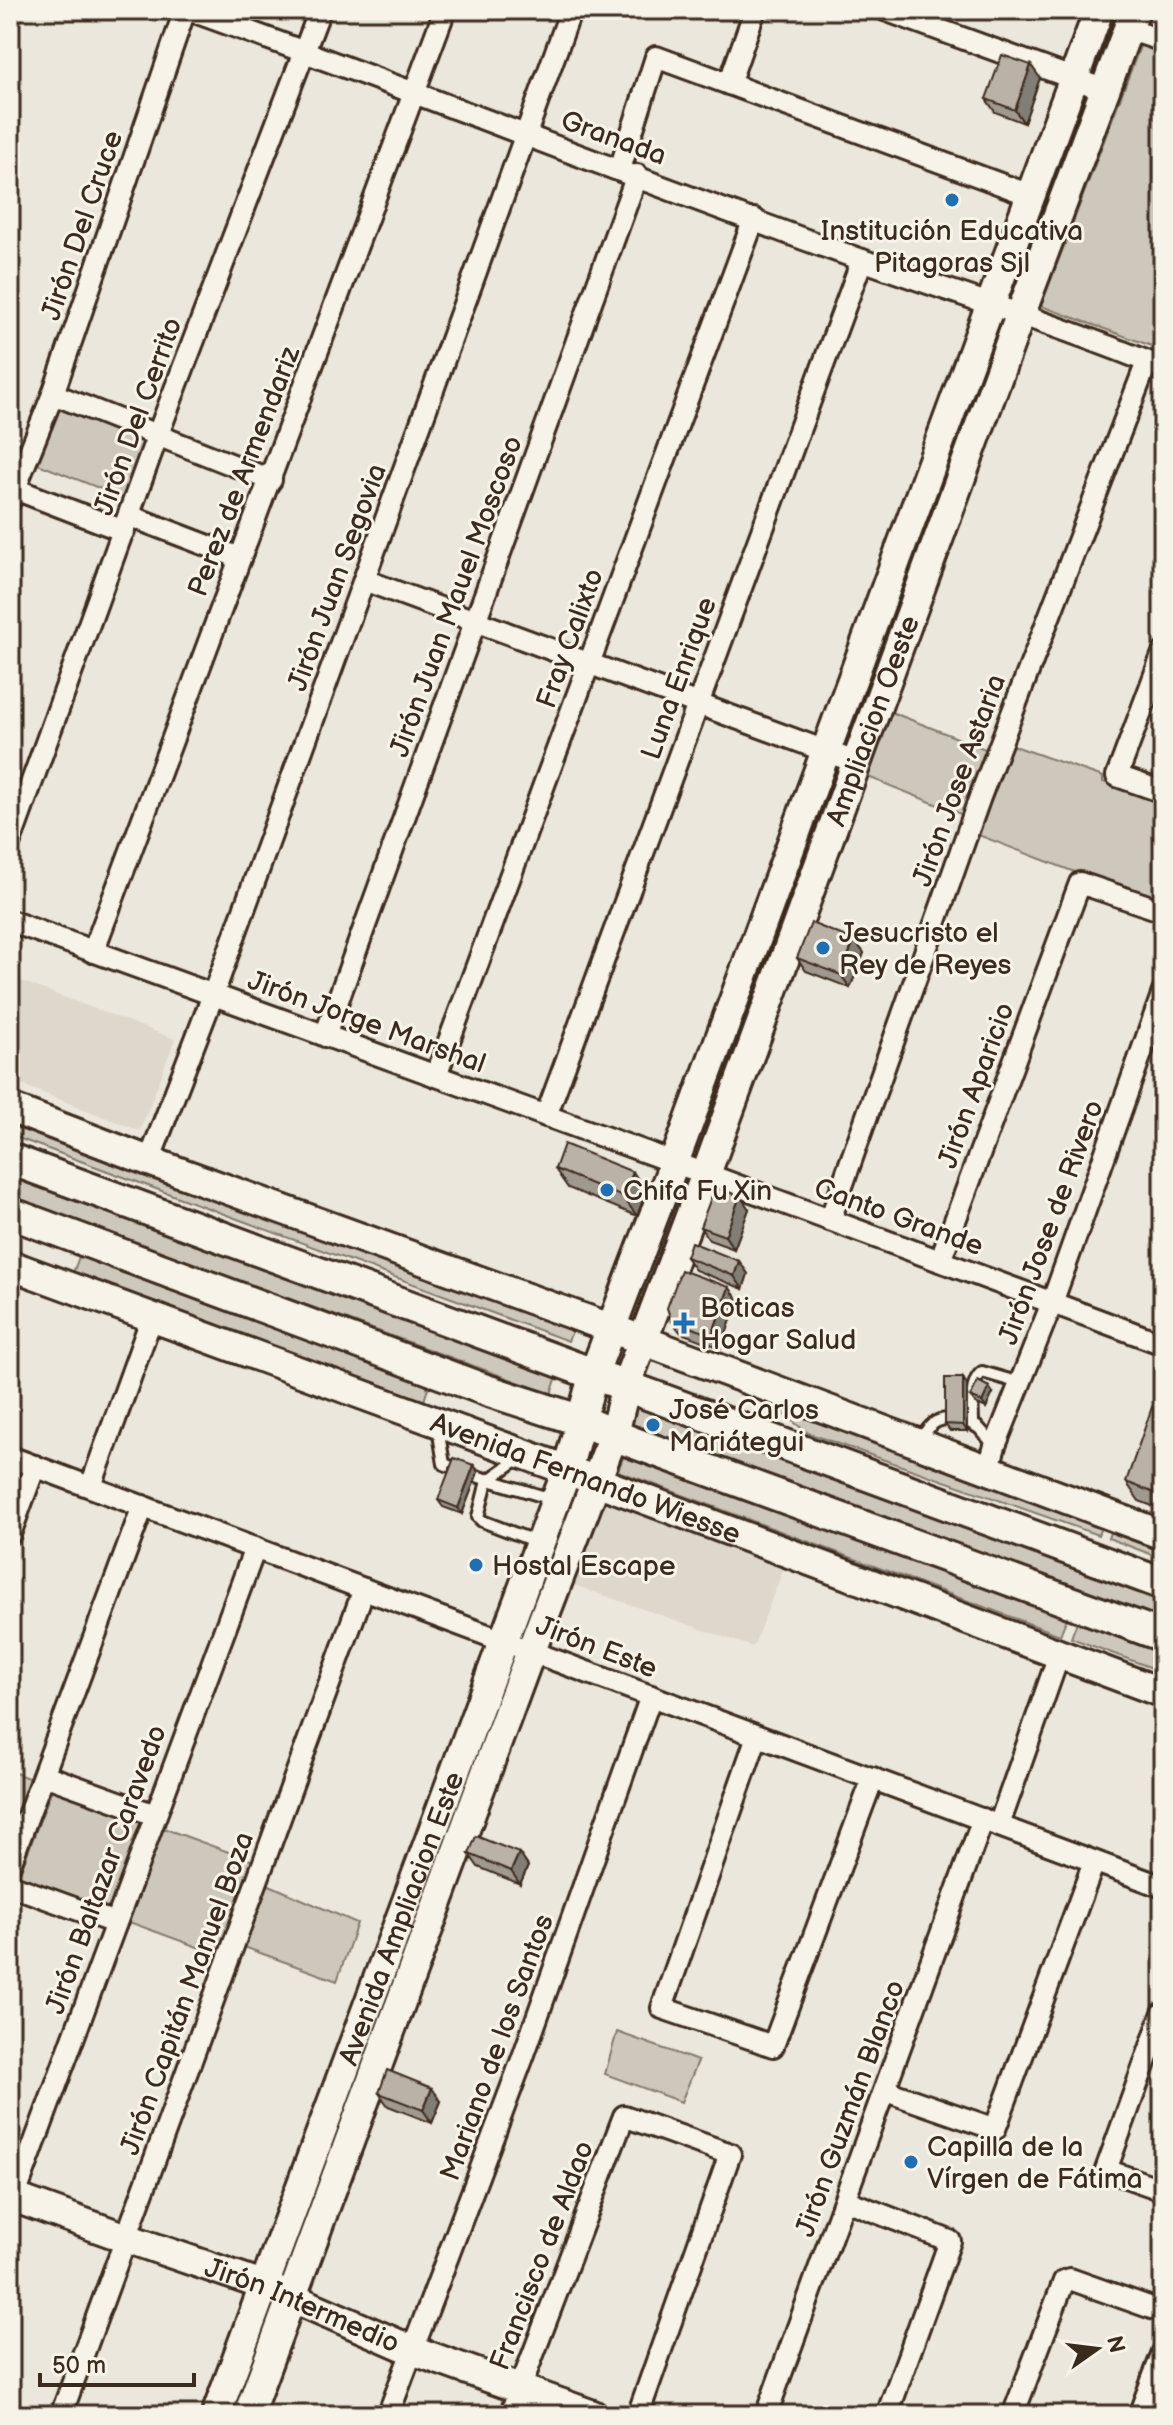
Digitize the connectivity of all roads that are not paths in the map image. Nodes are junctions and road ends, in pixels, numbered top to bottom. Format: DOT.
graph roads {
  1 [pos="187,10"];
  2 [pos="320,10"];
  3 [pos="445,10"];
  4 [pos="571,10"];
  5 [pos="755,10"];
  6 [pos="885,10"];
  7 [pos="1099,10"];
  8 [pos="1131,19"];
  9 [pos="1163,41"];
  10 [pos="305,51"];
  11 [pos="1072,80"];
  12 [pos="729,84"];
  13 [pos="1105,90"];
  14 [pos="415,92"];
  15 [pos="525,134"];
  16 [pos="628,172"];
  17 [pos="1030,195"];
  18 [pos="754,219"];
  19 [pos="862,260"];
  20 [pos="991,303"];
  21 [pos="1021,315"];
  22 [pos="1155,365"];
  23 [pos="53,394"];
  24 [pos="158,434"];
  25 [pos="271,480"];
  26 [pos="12,495"];
  27 [pos="127,523"];
  28 [pos="240,558"];
  29 [pos="364,580"];
  30 [pos="475,621"];
  31 [pos="1163,653"];
  32 [pos="589,664"];
  33 [pos="698,704"];
  34 [pos="825,751"];
  35 [pos="855,762"];
  36 [pos="1163,792"];
  37 [pos="10,842"];
  38 [pos="1163,911"];
  39 [pos="10,921"];
  40 [pos="93,952"];
  41 [pos="1163,992"];
  42 [pos="213,995"];
  43 [pos="325,1036"];
  44 [pos="436,1076"];
  45 [pos="10,1108"];
  46 [pos="546,1116"];
  47 [pos="10,1159"];
  48 [pos="149,1161"];
  49 [pos="674,1163"];
  50 [pos="706,1174"];
  51 [pos="10,1213"];
  52 [pos="830,1220"];
  53 [pos="940,1261"];
  54 [pos="10,1265"];
  55 [pos="1052,1303"];
  56 [pos="152,1317"];
  57 [pos="610,1328"];
  58 [pos="643,1341"];
  59 [pos="1163,1344"];
  60 [pos="594,1373"];
  61 [pos="1020,1383"];
  62 [pos="626,1385"];
  63 [pos="949,1419"];
  64 [pos="582,1421"];
  65 [pos="437,1422"];
  66 [pos="614,1434"];
  67 [pos="916,1444"];
  68 [pos="525,1454"];
  69 [pos="10,1457"];
  70 [pos="991,1459"];
  71 [pos="35,1466"];
  72 [pos="457,1469"];
  73 [pos="567,1470"];
  74 [pos="482,1479"];
  75 [pos="596,1482"];
  76 [pos="91,1486"];
  77 [pos="556,1501"];
  78 [pos="143,1506"];
  79 [pos="10,1534"];
  80 [pos="1163,1535"];
  81 [pos="539,1543"];
  82 [pos="255,1548"];
  83 [pos="1163,1584"];
  84 [pos="364,1589"];
  85 [pos="1163,1636"];
  86 [pos="518,1646"];
  87 [pos="1059,1655"];
  88 [pos="1163,1693"];
  89 [pos="651,1696"];
  90 [pos="757,1736"];
  91 [pos="44,1775"];
  92 [pos="873,1778"];
  93 [pos="155,1815"];
  94 [pos="991,1822"];
  95 [pos="1094,1862"];
  96 [pos="10,1864"];
  97 [pos="10,1885"];
  98 [pos="1163,1887"];
  99 [pos="115,1923"];
  100 [pos="1163,2013"];
  101 [pos="886,2091"];
  102 [pos="1163,2190"];
  103 [pos="845,2200"];
  104 [pos="11,2201"];
  105 [pos="126,2238"];
  106 [pos="263,2285"];
  107 [pos="292,2296"];
  108 [pos="1163,2312"];
  109 [pos="412,2350"];
  110 [pos="1163,2352"];
  111 [pos="520,2388"];
  112 [pos="61,2415"];
  113 [pos="216,2415"];
  114 [pos="248,2415"];
  115 [pos="388,2415"];
  116 [pos="510,2415"];
  117 [pos="593,2415"];
  118 [pos="638,2415"];
  119 [pos="766,2415"];
  120 [pos="887,2415"];
  121 [pos="1013,2415"];
  122 [pos="1139,2415"];
  1 -- 10 [label="street, Granada"];
  1 -- 23 [label="street, Jirón Del Cruce"];
  2 -- 10 [label="street, Jirón Del Cerrito"];
  3 -- 14 [label="street, Perez de Armendariz"];
  4 -- 15 [label="street, Jirón Juan Segovia"];
  5 -- 12 [label="street"];
  6 -- 11 [label="street"];
  7 -- 11 [label="main road, Ampliacion Oeste"];
  8 -- 9 [label="street"];
  8 -- 13 [label="main road, Ampliacion Oeste"];
  10 -- 14 [label="street, Granada"];
  10 -- 24 [label="street, Jirón Del Cerrito"];
  11 -- 13 [label="street"];
  11 -- 17 [label="main road, Ampliacion Oeste"];
  12 -- 16 [label="street, Jirón Juan Mauel Moscoso"];
  12 -- 17 [label="street"];
  13 -- 21 [label="main road, Ampliacion Oeste"];
  14 -- 15 [label="street, Granada"];
  14 -- 25 [label="street, Perez de Armendariz"];
  15 -- 16 [label="street, Granada"];
  15 -- 29 [label="street, Jirón Juan Segovia"];
  16 -- 18 [label="street, Granada"];
  16 -- 30 [label="street, Jirón Juan Mauel Moscoso"];
  17 -- 20 [label="main road, Ampliacion Oeste"];
  18 -- 19 [label="street, Granada"];
  18 -- 32 [label="street, Fray Calixto"];
  19 -- 20 [label="street, Granada"];
  19 -- 33 [label="street, Luna Enrique"];
  20 -- 21 [label="street, Granada"];
  20 -- 34 [label="main road, Ampliacion Oeste"];
  21 -- 22 [label="street, Granada"];
  21 -- 35 [label="main road, Ampliacion Oeste"];
  22 -- 52 [label="street, Jirón Jose Astaria"];
  23 -- 24 [label="street"];
  23 -- 26 [label="street, Jirón Del Cruce"];
  24 -- 25 [label="street"];
  24 -- 27 [label="street, Jirón Del Cerrito"];
  25 -- 28 [label="street, Perez de Armendariz"];
  26 -- 27 [label="street"];
  27 -- 28 [label="street"];
  27 -- 37 [label="street, Jirón Del Cerrito"];
  28 -- 40 [label="street, Perez de Armendariz"];
  29 -- 30 [label="street"];
  29 -- 42 [label="street, Jirón Juan Segovia"];
  30 -- 32 [label="street"];
  30 -- 43 [label="street, Jirón Juan Mauel Moscoso"];
  31 -- 36 [label="street"];
  32 -- 33 [label="street"];
  32 -- 44 [label="street, Fray Calixto"];
  33 -- 34 [label="street"];
  33 -- 46 [label="street, Luna Enrique"];
  34 -- 35 [label="street"];
  34 -- 49 [label="main road, Ampliacion Oeste"];
  35 -- 50 [label="main road, Ampliacion Oeste"];
  38 -- 53 [label="street, Jirón Aparicio"];
  39 -- 40 [label="street, Jirón Jorge Marshal"];
  40 -- 42 [label="street, Jirón Jorge Marshal"];
  41 -- 55 [label="street, Jirón Jose de Rivero"];
  42 -- 43 [label="street, Jirón Jorge Marshal"];
  42 -- 48 [label="street, Jirón Juan Segovia"];
  43 -- 44 [label="street, Jirón Jorge Marshal"];
  44 -- 46 [label="street, Jirón Jorge Marshal"];
  45 -- 48 [label="main road"];
  46 -- 49 [label="street, Jirón Jorge Marshal"];
  47 -- 60 [label="main road"];
  48 -- 57 [label="main road"];
  49 -- 50 [label="street, Jirón Jorge Marshal"];
  49 -- 57 [label="main road, Ampliacion Oeste"];
  50 -- 52 [label="street, Canto Grande"];
  50 -- 58 [label="main road, Ampliacion Oeste"];
  51 -- 64 [label="main road, Avenida Fernando Wiesse"];
  52 -- 53 [label="street, Canto Grande"];
  53 -- 55 [label="street, Canto Grande"];
  54 -- 56 [label="main road, Avenida Fernando Wiesse"];
  55 -- 59 [label="street, Canto Grande"];
  55 -- 61 [label="street, Jirón Jose de Rivero"];
  56 -- 65 [label="main road, Avenida Fernando Wiesse"];
  56 -- 76 [label="street"];
  57 -- 58 [label="main road"];
  57 -- 60 [label="main road, Ampliacion Oeste"];
  58 -- 62 [label="main road, Ampliacion Oeste"];
  58 -- 67 [label="main road"];
  60 -- 62 [label="main road"];
  60 -- 64 [label="main road, Ampliacion Oeste"];
  61 -- 70 [label="street, Jirón Jose de Rivero"];
  61 -- 70 [label="lane"];
  62 -- 66 [label="main road, Ampliacion Oeste"];
  62 -- 83 [label="main road"];
  63 -- 67 [label="lane"];
  64 -- 66 [label="main road, Avenida Fernando Wiesse"];
  64 -- 73 [label="main road, Avenida Ampliacion Este"];
  65 -- 68 [label="main road, Avenida Fernando Wiesse"];
  65 -- 72 [label="lane"];
  66 -- 75 [label="main road, Avenida Ampliacion Este"];
  66 -- 85 [label="main road, Avenida Fernando Wiesse"];
  67 -- 70 [label="main road"];
  68 -- 73 [label="main road, Avenida Fernando Wiesse"];
  68 -- 74 [label="lane"];
  69 -- 71 [label="street, Jirón Este"];
  70 -- 80 [label="main road"];
  71 -- 76 [label="street, Jirón Este"];
  71 -- 79 [label="street"];
  73 -- 75 [label="main road, Avenida Fernando Wiesse"];
  73 -- 77 [label="main road, Avenida Ampliacion Este"];
  74 -- 77 [label="lane"];
  74 -- 81 [label="lane"];
  75 -- 86 [label="main road, Avenida Ampliacion Este"];
  75 -- 87 [label="main road, Avenida Fernando Wiesse"];
  76 -- 78 [label="street, Jirón Este"];
  77 -- 81 [label="main road, Avenida Ampliacion Este"];
  78 -- 82 [label="street, Jirón Este"];
  78 -- 91 [label="street"];
  81 -- 86 [label="main road, Avenida Ampliacion Este"];
  82 -- 84 [label="street, Jirón Este"];
  82 -- 93 [label="street, Jirón Baltazar Caravedo"];
  84 -- 86 [label="street, Jirón Este"];
  84 -- 105 [label="street, Jirón Capitán Manuel Boza"];
  86 -- 89 [label="street, Jirón Este"];
  86 -- 106 [label="main road, Avenida Ampliacion Este"];
  86 -- 107 [label="main road, Avenida Ampliacion Este"];
  87 -- 88 [label="main road, Avenida Fernando Wiesse"];
  87 -- 94 [label="street, Jirón Guzmán Blanco"];
  89 -- 90 [label="street, Jirón Este"];
  89 -- 109 [label="street, Mariano de los Santos"];
  90 -- 92 [label="street, Jirón Este"];
  90 -- 92 [label="street"];
  91 -- 93 [label="street"];
  91 -- 96 [label="street"];
  92 -- 94 [label="street, Jirón Este"];
  93 -- 99 [label="street, Jirón Baltazar Caravedo"];
  94 -- 95 [label="street, Jirón Este"];
  94 -- 101 [label="street, Jirón Guzmán Blanco"];
  95 -- 98 [label="street, Jirón Este"];
  95 -- 101 [label="street"];
  97 -- 99 [label="street"];
  99 -- 104 [label="street, Jirón Baltazar Caravedo"];
  100 -- 102 [label="street"];
  101 -- 103 [label="street, Jirón Guzmán Blanco"];
  103 -- 119 [label="street, Jirón Guzmán Blanco"];
  103 -- 120 [label="street"];
  104 -- 105 [label="main road, Jirón Intermedio"];
  105 -- 106 [label="main road, Jirón Intermedio"];
  105 -- 112 [label="street, Jirón Capitán Manuel Boza"];
  106 -- 107 [label="main road, Jirón Intermedio"];
  106 -- 113 [label="main road, Avenida Ampliacion Este"];
  107 -- 109 [label="main road, Jirón Intermedio"];
  107 -- 114 [label="main road, Avenida Ampliacion Este"];
  108 -- 121 [label="street"];
  109 -- 111 [label="main road, Jirón Intermedio"];
  109 -- 115 [label="street, Mariano de los Santos"];
  110 -- 122 [label="street"];
  111 -- 116 [label="street, Francisco de Aldao"];
  111 -- 117 [label="main road, Jirón Intermedio"];
  111 -- 118 [label="street, Francisco de Aldao"];
}
